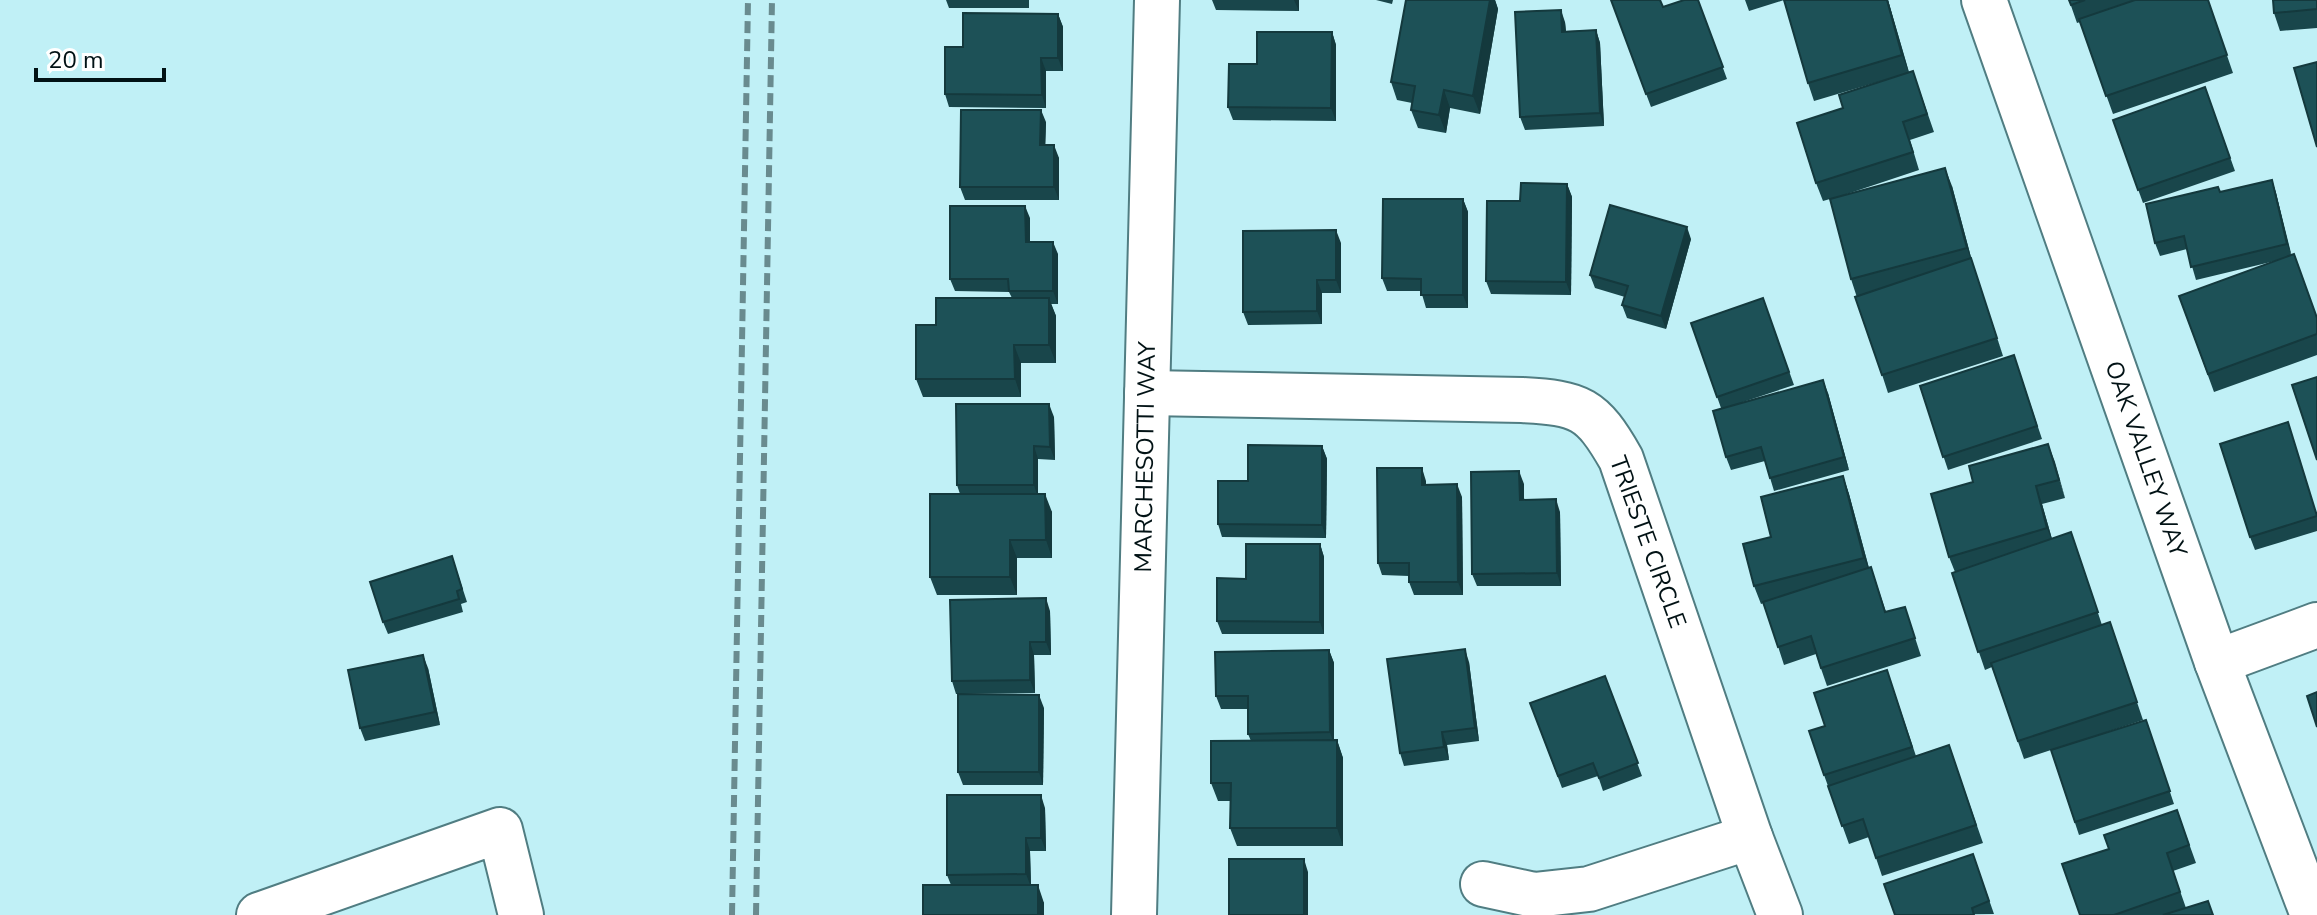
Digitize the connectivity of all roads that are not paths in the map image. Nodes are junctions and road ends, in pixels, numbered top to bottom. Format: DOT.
graph roads {
  1 [pos="1157,0"];
  2 [pos="1984,0"];
  3 [pos="1147,393"];
  4 [pos="2317,625"];
  5 [pos="2217,662"];
  6 [pos="1750,837"];
  7 [pos="1483,884"];
  8 [pos="259,915"];
  9 [pos="521,915"];
  10 [pos="1134,915"];
  11 [pos="1780,915"];
  12 [pos="2313,915"];
  1 -- 3 [label="street, MARCHESOTTI WAY"];
  2 -- 5 [label="street, OAK VALLEY WAY"];
  3 -- 6 [label="street, TRIESTE CIRCLE"];
  3 -- 10 [label="street, MARCHESOTTI WAY"];
  4 -- 5 [label="street"];
  5 -- 12 [label="street, OAK VALLEY WAY"];
  6 -- 7 [label="street"];
  6 -- 11 [label="street, TRIESTE CIRCLE"];
  8 -- 9 [label="street"];
}
